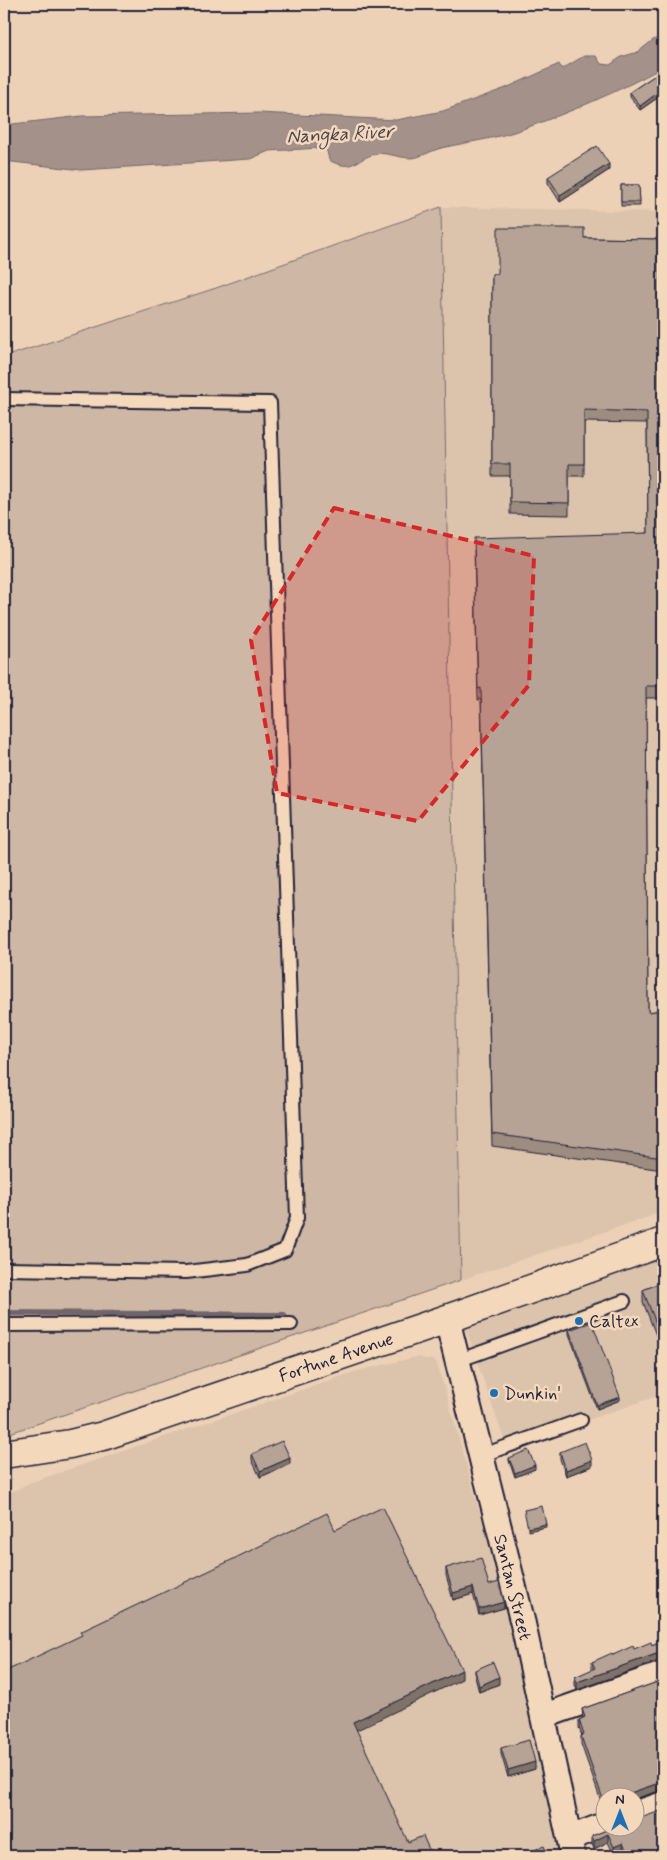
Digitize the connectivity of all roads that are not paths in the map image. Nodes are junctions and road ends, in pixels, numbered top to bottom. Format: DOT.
graph roads {
  1 [pos="4,399"];
  2 [pos="663,1242"];
  3 [pos="4,1269"];
  4 [pos="624,1301"];
  5 [pos="447,1319"];
  6 [pos="291,1324"];
  7 [pos="4,1325"];
  8 [pos="457,1360"];
  9 [pos="581,1420"];
  10 [pos="4,1454"];
  11 [pos="480,1456"];
  12 [pos="663,1674"];
  13 [pos="544,1716"];
  14 [pos="663,1804"];
  15 [pos="644,1811"];
  16 [pos="594,1832"];
  17 [pos="572,1847"];
  1 -- 3 [label="lane"];
  2 -- 5 [label="main road, Fortune Avenue"];
  4 -- 8 [label="lane"];
  5 -- 8 [label="street, Santan Street"];
  5 -- 10 [label="main road, Fortune Avenue"];
  6 -- 7 [label="lane"];
  8 -- 11 [label="street, Santan Street"];
  9 -- 11 [label="lane"];
  11 -- 13 [label="street, Santan Street"];
  12 -- 13 [label="street"];
  13 -- 17 [label="street, Santan Street"];
  14 -- 15 [label="street"];
  16 -- 17 [label="street"];
}
